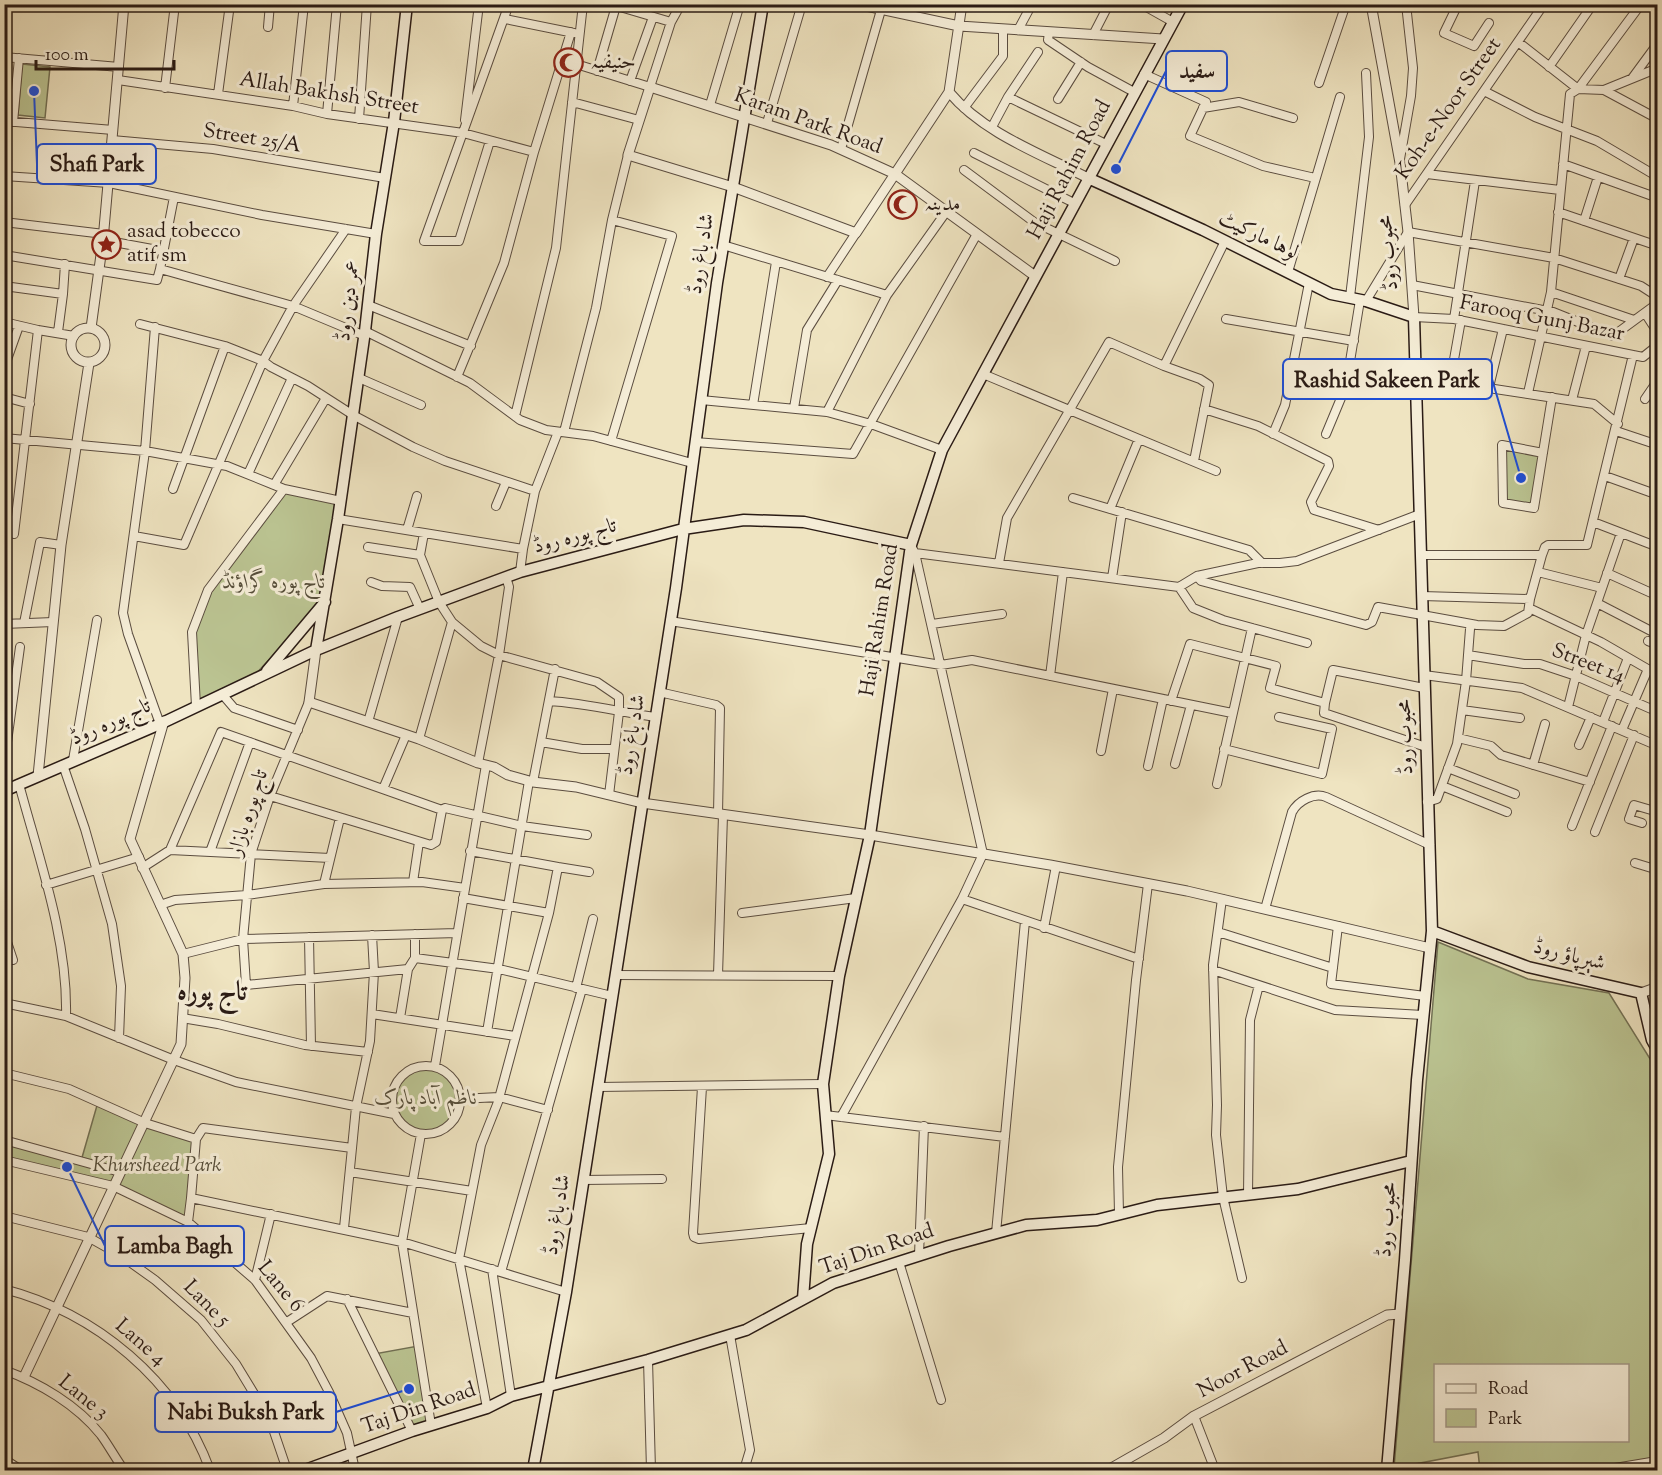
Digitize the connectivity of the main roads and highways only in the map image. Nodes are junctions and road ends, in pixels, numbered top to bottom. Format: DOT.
graph roads {
  1 [pos="407,4"];
  2 [pos="762,4"];
  3 [pos="1183,4"];
  4 [pos="1088,178"];
  5 [pos="1414,317"];
  6 [pos="683,529"];
  7 [pos="913,549"];
  8 [pos="325,602"];
  9 [pos="316,651"];
  10 [pos="265,673"];
  11 [pos="4,791"];
  12 [pos="1432,930"];
  13 [pos="1658,1051"];
  14 [pos="1412,1161"];
  15 [pos="803,1299"];
  16 [pos="547,1386"];
  17 [pos="305,1470"];
  18 [pos="533,1470"];
  19 [pos="1387,1470"];
  1 -- 8 [label="main road, عمر دین روڈ"];
  2 -- 6 [label="main road, شاد باغ روڈ"];
  3 -- 4 [label="main road, Haji Rahim Road"];
  4 -- 5 [label="main road, لوہا مارکیٹ"];
  4 -- 7 [label="main road, Haji Rahim Road"];
  5 -- 12 [label="main road, محبوب روڈ"];
  6 -- 7 [label="main road, تاج پورہ روڈ"];
  6 -- 9 [label="main road, تاج پورہ روڈ"];
  6 -- 16 [label="main road, شاد باغ روڈ"];
  7 -- 15 [label="main road, Haji Rahim Road"];
  8 -- 9 [label="main road, عمر دین روڈ"];
  8 -- 10 [label="main road, تاج پورہ روڈ"];
  9 -- 10 [label="main road, تاج پورہ روڈ"];
  10 -- 11 [label="main road, تاج پورہ روڈ"];
  12 -- 13 [label="main road, شېرپاؤ روڈ"];
  12 -- 14 [label="main road, محبوب روڈ"];
  14 -- 15 [label="main road, Taj Din Road"];
  14 -- 19 [label="main road, محبوب روڈ"];
  15 -- 16 [label="main road, Taj Din Road"];
  16 -- 17 [label="main road, Taj Din Road"];
  16 -- 18 [label="main road, شاد باغ روڈ"];
}
